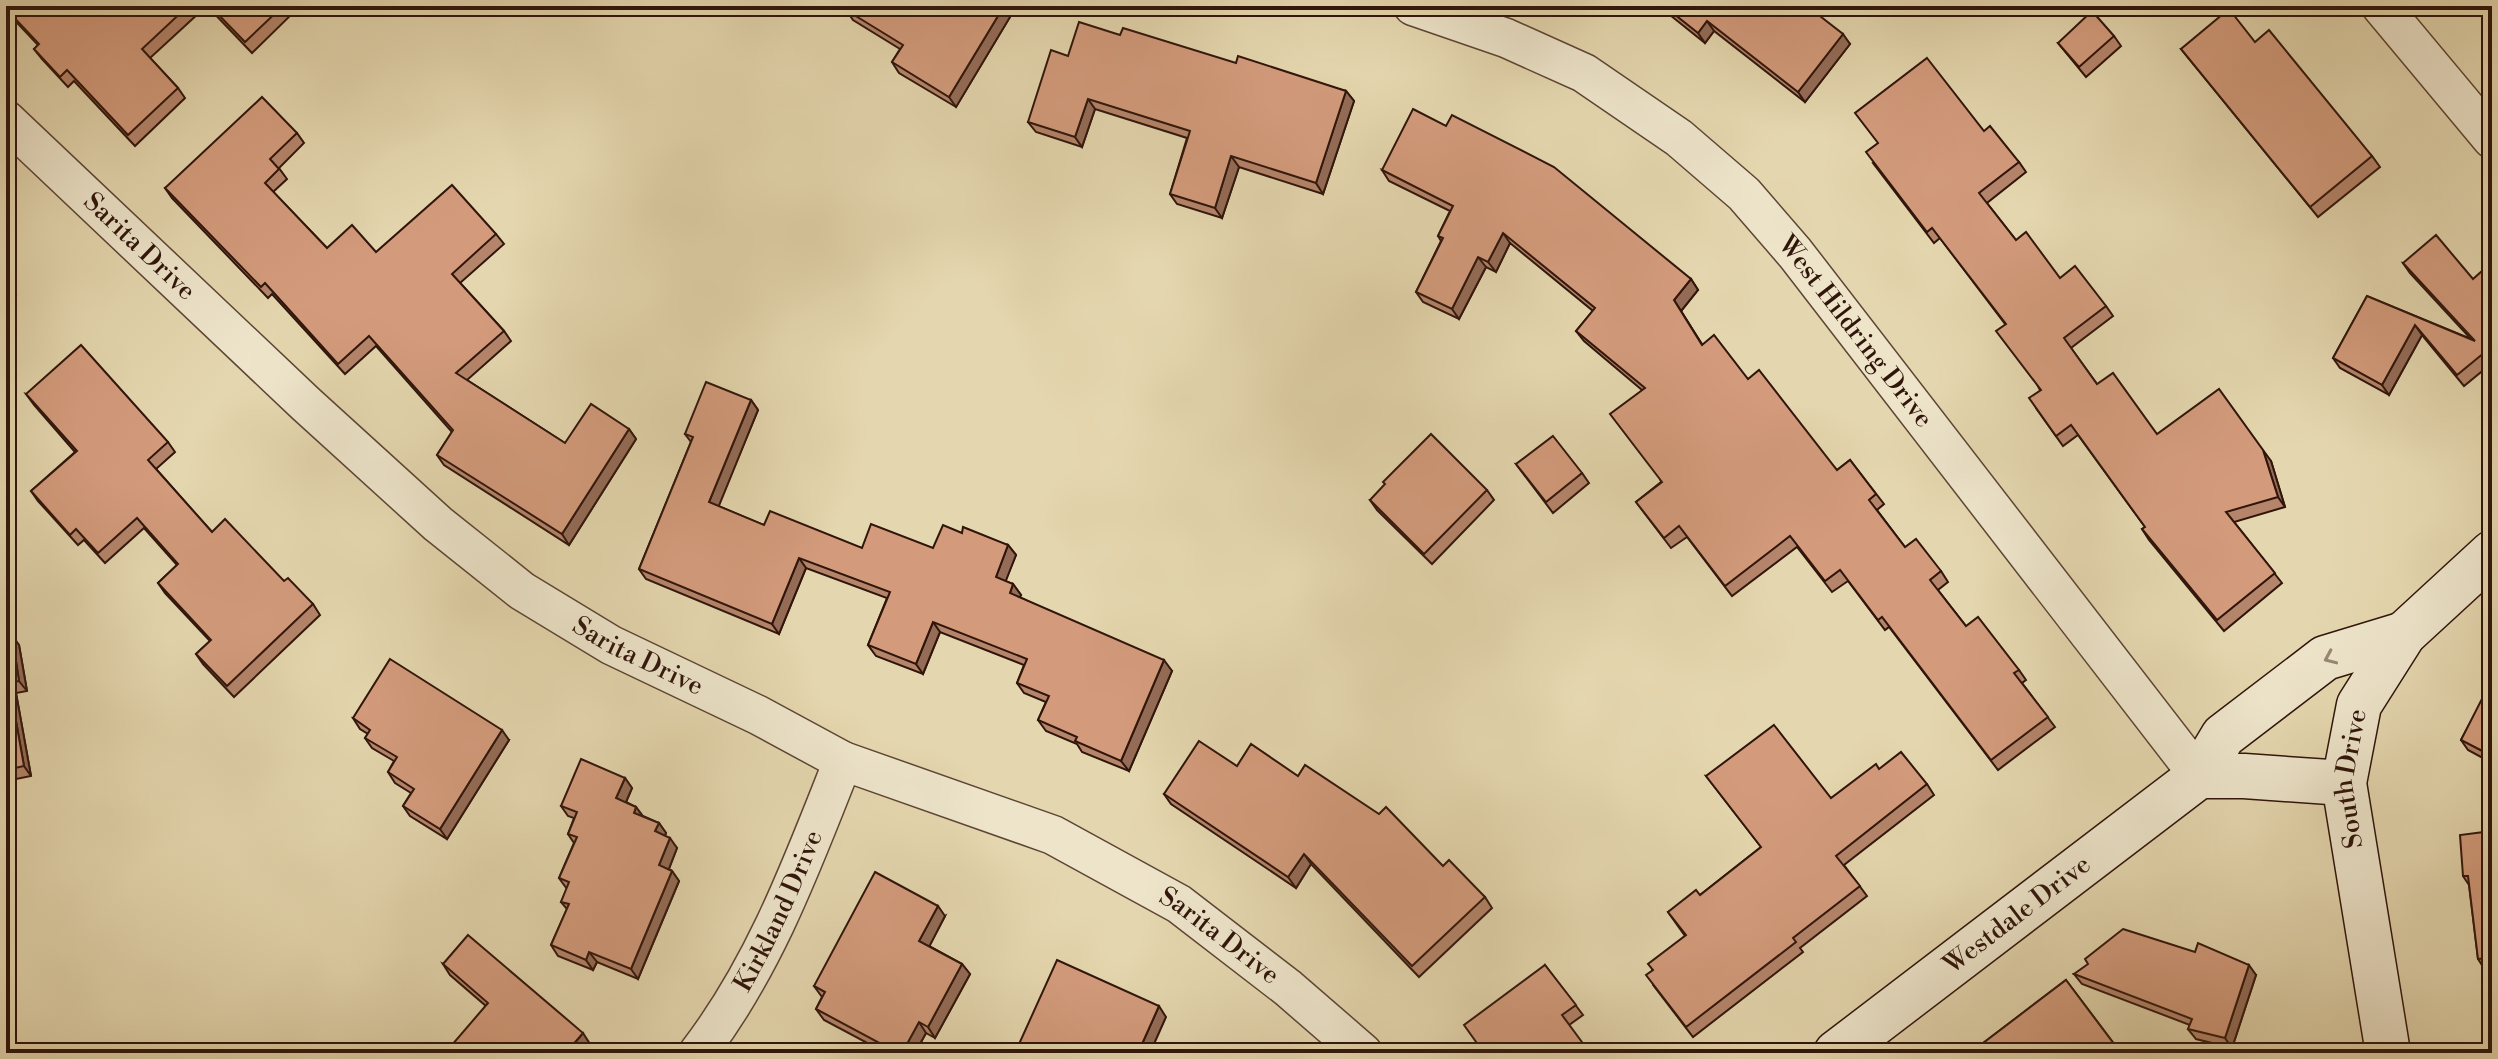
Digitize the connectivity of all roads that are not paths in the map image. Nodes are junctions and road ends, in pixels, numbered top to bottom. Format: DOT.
graph roads {
  1 [pos="1413,6"];
  2 [pos="2381,6"];
  3 [pos="6,120"];
  4 [pos="2492,139"];
  5 [pos="2492,553"];
  6 [pos="2404,634"];
  7 [pos="843,761"];
  8 [pos="2199,776"];
  9 [pos="2344,783"];
  10 [pos="698,1053"];
  11 [pos="1363,1053"];
  12 [pos="1836,1053"];
  13 [pos="2388,1053"];
  1 -- 8 [label="street, West Hildring Drive"];
  2 -- 4 [label="street"];
  3 -- 7 [label="street, Sarita Drive"];
  5 -- 6 [label="street, South Drive"];
  6 -- 8 [label="street, Westdale Drive, one-way"];
  6 -- 9 [label="street, South Drive"];
  7 -- 10 [label="street, Kirkland Drive"];
  7 -- 11 [label="street, Sarita Drive"];
  8 -- 9 [label="street"];
  8 -- 12 [label="street, Westdale Drive"];
  9 -- 13 [label="street, South Drive"];
}
